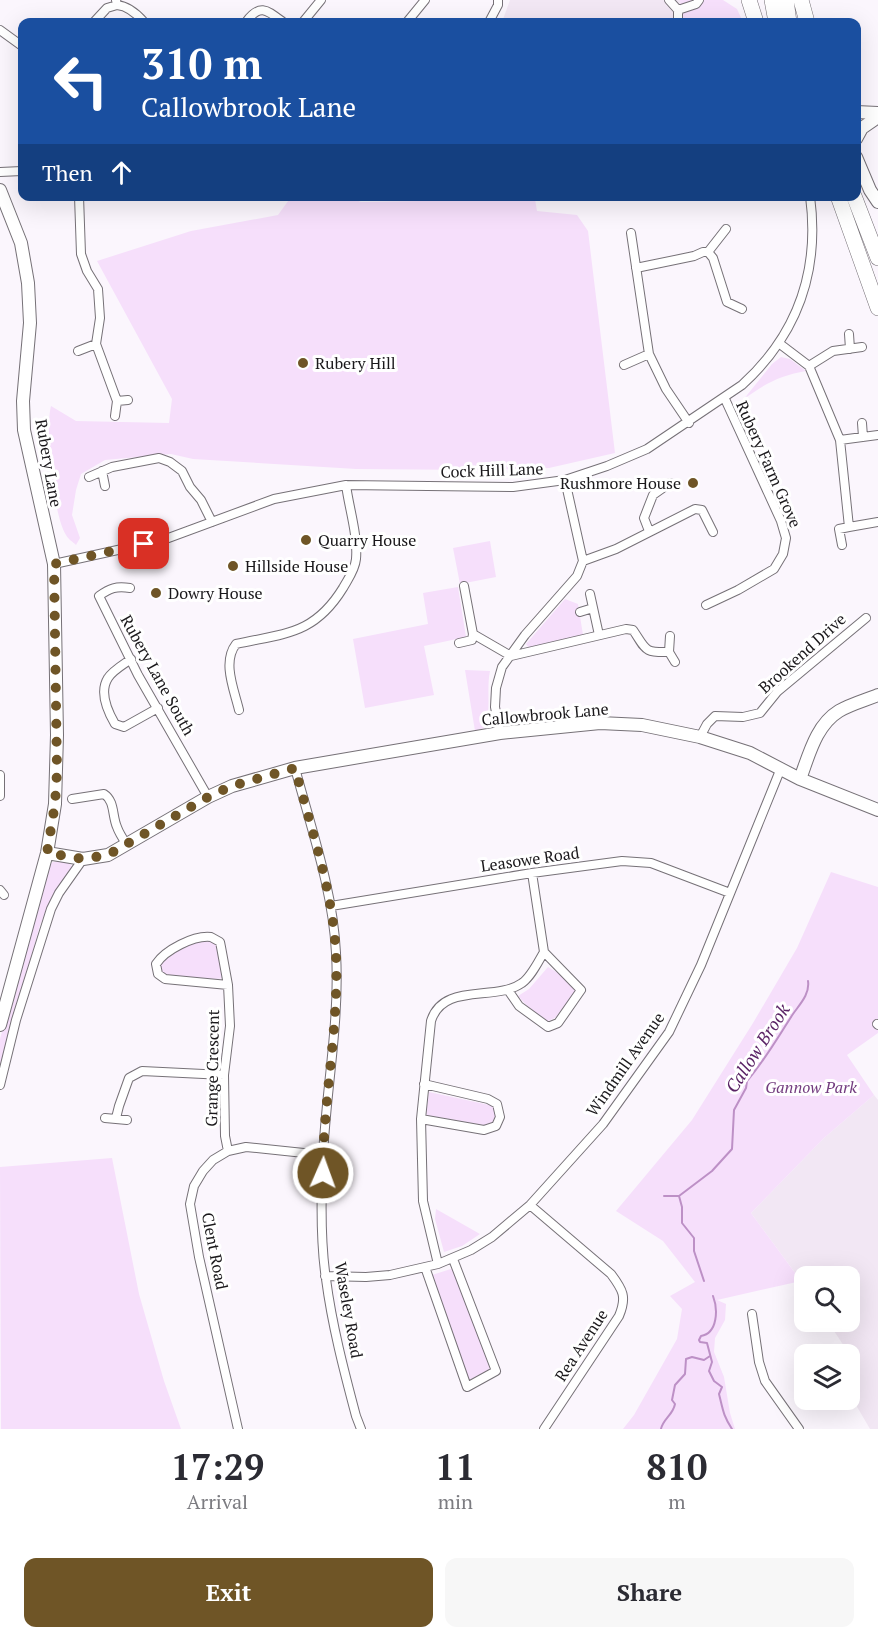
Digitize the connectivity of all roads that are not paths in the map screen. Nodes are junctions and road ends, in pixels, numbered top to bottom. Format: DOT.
graph roads {
  1 [pos="321,0"];
  2 [pos="425,0"];
  3 [pos="498,0"];
  4 [pos="669,0"];
  5 [pos="699,0"];
  6 [pos="749,0"];
  7 [pos="772,0"];
  8 [pos="786,0"];
  9 [pos="801,0"];
  10 [pos="117,2"];
  11 [pos="678,10"];
  12 [pos="98,18"];
  13 [pos="141,18"];
  14 [pos="249,18"];
  15 [pos="278,18"];
  16 [pos="306,18"];
  17 [pos="410,18"];
  18 [pos="491,18"];
  19 [pos="678,18"];
  20 [pos="755,18"];
  21 [pos="775,18"];
  22 [pos="788,18"];
  23 [pos="806,18"];
  24 [pos="0,30"];
  25 [pos="18,43"];
  26 [pos="861,113"];
  27 [pos="878,115"];
  28 [pos="861,130"];
  29 [pos="861,167"];
  30 [pos="18,171"];
  31 [pos="0,172"];
  32 [pos="0,190"];
  33 [pos="79,201"];
  34 [pos="811,201"];
  35 [pos="841,201"];
  36 [pos="855,201"];
  37 [pos="878,202"];
  38 [pos="3,210"];
  39 [pos="726,229"];
  40 [pos="631,233"];
  41 [pos="864,241"];
  42 [pos="708,252"];
  43 [pos="878,258"];
  44 [pos="636,268"];
  45 [pos="878,308"];
  46 [pos="742,309"];
  47 [pos="849,334"];
  48 [pos="96,344"];
  49 [pos="780,344"];
  50 [pos="862,347"];
  51 [pos="850,349"];
  52 [pos="78,351"];
  53 [pos="649,354"];
  54 [pos="624,365"];
  55 [pos="808,366"];
  56 [pos="725,399"];
  57 [pos="128,400"];
  58 [pos="117,401"];
  59 [pos="115,416"];
  60 [pos="689,423"];
  61 [pos="862,423"];
  62 [pos="878,435"];
  63 [pos="863,437"];
  64 [pos="840,440"];
  65 [pos="102,471"];
  66 [pos="88,477"];
  67 [pos="565,480"];
  68 [pos="670,483"];
  69 [pos="345,485"];
  70 [pos="105,486"];
  71 [pos="212,522"];
  72 [pos="878,522"];
  73 [pos="849,527"];
  74 [pos="648,531"];
  75 [pos="713,532"];
  76 [pos="842,545"];
  77 [pos="583,561"];
  78 [pos="54,564"];
  79 [pos="464,586"];
  80 [pos="129,588"];
  81 [pos="590,594"];
  82 [pos="706,604"];
  83 [pos="593,608"];
  84 [pos="580,612"];
  85 [pos="866,618"];
  86 [pos="473,634"];
  87 [pos="599,635"];
  88 [pos="670,636"];
  89 [pos="459,643"];
  90 [pos="669,652"];
  91 [pos="511,656"];
  92 [pos="131,659"];
  93 [pos="675,662"];
  94 [pos="878,695"];
  95 [pos="158,708"];
  96 [pos="239,710"];
  97 [pos="500,734"];
  98 [pos="700,737"];
  99 [pos="295,768"];
  100 [pos="782,768"];
  101 [pos="0,774"];
  102 [pos="800,779"];
  103 [pos="0,791"];
  104 [pos="0,796"];
  105 [pos="208,797"];
  106 [pos="72,799"];
  107 [pos="878,810"];
  108 [pos="127,845"];
  109 [pos="47,853"];
  110 [pos="83,859"];
  111 [pos="532,873"];
  112 [pos="730,893"];
  113 [pos="331,906"];
  114 [pos="544,952"];
  115 [pos="228,985"];
  116 [pos="508,990"];
  117 [pos="0,1025"];
  118 [pos="224,1076"];
  119 [pos="424,1084"];
  120 [pos="0,1085"];
  121 [pos="105,1118"];
  122 [pos="116,1119"];
  123 [pos="421,1119"];
  124 [pos="127,1120"];
  125 [pos="228,1151"];
  126 [pos="323,1155"];
  127 [pos="530,1205"];
  128 [pos="453,1259"];
  129 [pos="438,1264"];
  130 [pos="425,1267"];
  131 [pos="325,1276"];
  132 [pos="752,1314"];
  133 [pos="238,1429"];
  134 [pos="361,1429"];
  135 [pos="544,1429"];
  136 [pos="799,1429"];
  1 -- 16 [label="street"];
  2 -- 17 [label="street"];
  3 -- 18 [label="street"];
  4 -- 11 [label="street"];
  5 -- 11 [label="street"];
  6 -- 20 [label="highway"];
  7 -- 21 [label="highway"];
  8 -- 22 [label="highway"];
  9 -- 23 [label="highway"];
  10 -- 12 [label="street"];
  10 -- 13 [label="street"];
  11 -- 19 [label="street"];
  14 -- 15 [label="street"];
  24 -- 25 [label="street"];
  26 -- 27 [label="street"];
  27 -- 28 [label="street"];
  29 -- 37 [label="street"];
  30 -- 31 [label="street"];
  32 -- 38 [label="street, Rubery Lane"];
  33 -- 48 [label="street"];
  34 -- 49 [label="street, Cock Hill Lane"];
  35 -- 41 [label="highway"];
  36 -- 41 [label="highway"];
  38 -- 78 [label="street, Rubery Lane"];
  39 -- 42 [label="street"];
  40 -- 44 [label="street"];
  41 -- 43 [label="highway"];
  41 -- 45 [label="highway"];
  42 -- 44 [label="street"];
  42 -- 46 [label="street"];
  44 -- 53 [label="street"];
  47 -- 51 [label="street"];
  48 -- 52 [label="street"];
  48 -- 58 [label="street"];
  49 -- 55 [label="street"];
  49 -- 56 [label="street, Cock Hill Lane"];
  50 -- 51 [label="street"];
  51 -- 55 [label="street"];
  53 -- 54 [label="street"];
  53 -- 60 [label="street"];
  55 -- 64 [label="street"];
  56 -- 60 [label="street, Cock Hill Lane"];
  56 -- 82 [label="street, Rubery Farm Grove"];
  57 -- 58 [label="street"];
  58 -- 59 [label="street"];
  60 -- 67 [label="street, Cock Hill Lane"];
  61 -- 63 [label="street"];
  62 -- 63 [label="street"];
  63 -- 64 [label="street"];
  64 -- 73 [label="street"];
  65 -- 66 [label="street"];
  65 -- 70 [label="street"];
  65 -- 71 [label="street"];
  67 -- 69 [label="street, Cock Hill Lane"];
  67 -- 77 [label="street"];
  68 -- 74 [label="street"];
  69 -- 71 [label="street, Cock Hill Lane"];
  69 -- 96 [label="street"];
  71 -- 78 [label="street, Cock Hill Lane"];
  72 -- 73 [label="street"];
  73 -- 76 [label="street"];
  74 -- 75 [label="street"];
  74 -- 77 [label="street"];
  77 -- 91 [label="street"];
  78 -- 109 [label="street, Rubery Lane"];
  79 -- 86 [label="street"];
  80 -- 92 [label="street, Rubery Lane South"];
  81 -- 83 [label="street"];
  83 -- 84 [label="street"];
  83 -- 87 [label="street"];
  85 -- 98 [label="street, Brookend Drive"];
  86 -- 89 [label="street"];
  86 -- 91 [label="street"];
  87 -- 90 [label="street"];
  87 -- 91 [label="street"];
  88 -- 90 [label="street"];
  90 -- 93 [label="street"];
  91 -- 97 [label="street"];
  92 -- 95 [label="street, Rubery Lane South"];
  92 -- 95 [label="street"];
  94 -- 102 [label="street"];
  95 -- 105 [label="street, Rubery Lane South"];
  97 -- 98 [label="street, Callowbrook Lane"];
  97 -- 99 [label="street, Callowbrook Lane"];
  98 -- 100 [label="street, Callowbrook Lane"];
  99 -- 105 [label="street, Callowbrook Lane"];
  99 -- 113 [label="street, Waseley Road"];
  100 -- 102 [label="street, Callowbrook Lane"];
  100 -- 112 [label="street, Windmill Avenue"];
  101 -- 103 [label="street"];
  102 -- 107 [label="street, Callowbrook Lane"];
  103 -- 104 [label="street"];
  105 -- 108 [label="street, Callowbrook Lane"];
  106 -- 108 [label="street"];
  108 -- 110 [label="street, Callowbrook Lane"];
  109 -- 110 [label="street"];
  109 -- 117 [label="street, Rubery Lane"];
  110 -- 120 [label="street"];
  111 -- 112 [label="street, Leasowe Road"];
  111 -- 113 [label="street, Leasowe Road"];
  111 -- 114 [label="street"];
  112 -- 127 [label="street, Windmill Avenue"];
  113 -- 126 [label="street, Waseley Road"];
  114 -- 116 [label="street"];
  114 -- 116 [label="street"];
  115 -- 115 [label="street, Grange Crescent"];
  115 -- 118 [label="street, Grange Crescent"];
  116 -- 119 [label="street"];
  118 -- 122 [label="street"];
  118 -- 125 [label="street, Grange Crescent"];
  119 -- 123 [label="street"];
  119 -- 123 [label="street"];
  121 -- 122 [label="street"];
  122 -- 124 [label="street"];
  123 -- 129 [label="street"];
  125 -- 126 [label="street"];
  125 -- 133 [label="street, Clent Road"];
  126 -- 131 [label="street, Waseley Road"];
  127 -- 128 [label="street, Windmill Avenue"];
  127 -- 135 [label="street, Rea Avenue"];
  128 -- 129 [label="street, Windmill Avenue"];
  128 -- 130 [label="street"];
  129 -- 130 [label="street, Windmill Avenue"];
  130 -- 131 [label="street, Windmill Avenue"];
  131 -- 134 [label="street, Waseley Road"];
  132 -- 136 [label="street"];
}
